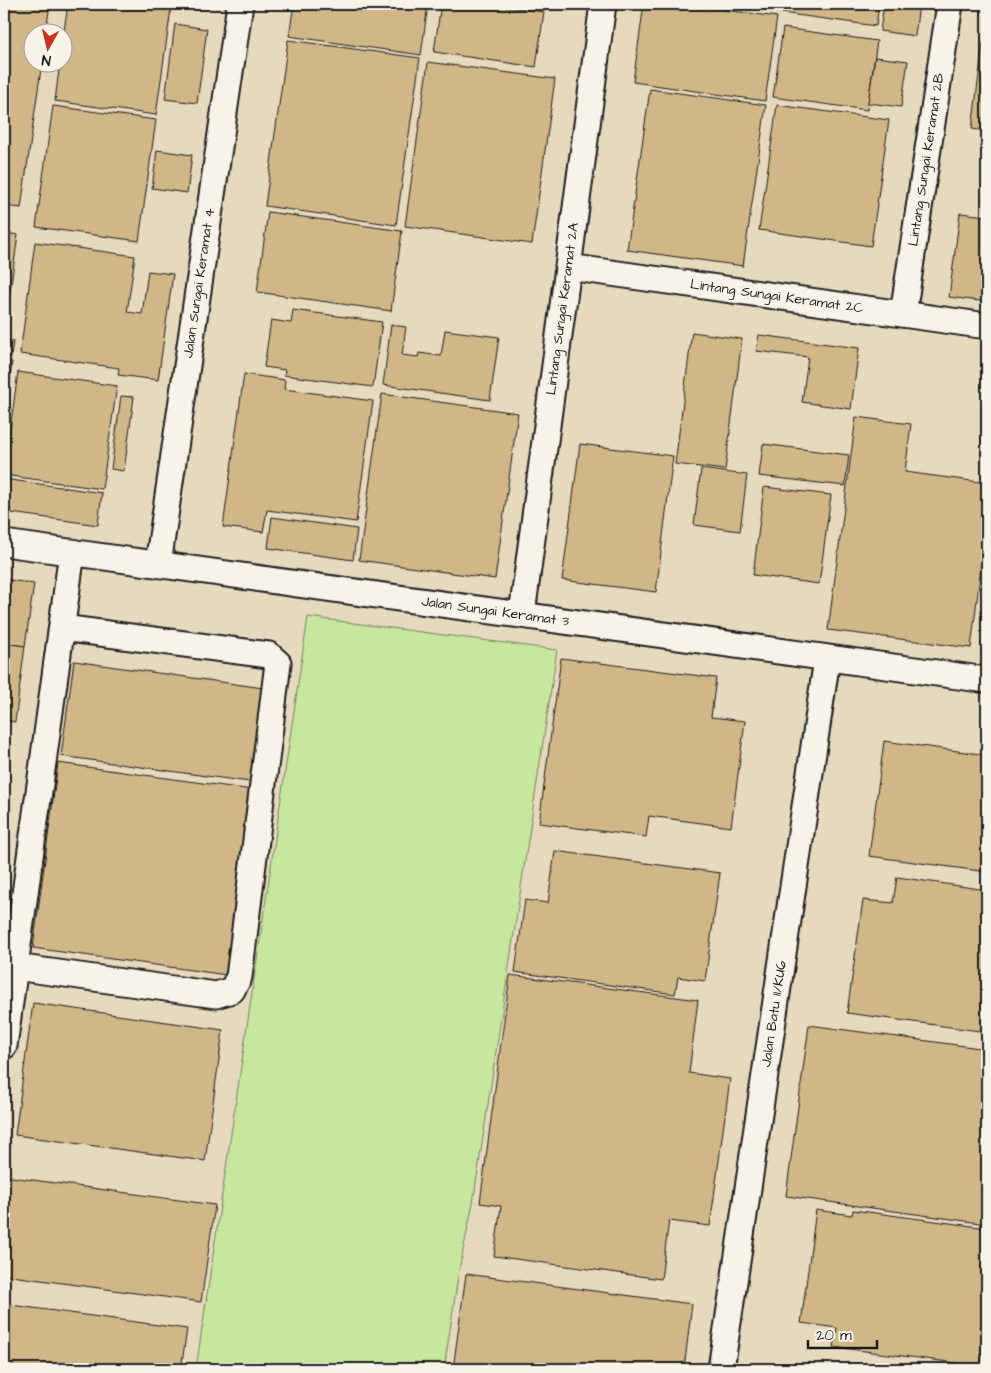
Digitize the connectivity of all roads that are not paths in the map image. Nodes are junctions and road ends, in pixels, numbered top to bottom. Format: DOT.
graph roads {
  1 [pos="240,4"];
  2 [pos="603,4"];
  3 [pos="950,4"];
  4 [pos="568,267"];
  5 [pos="904,314"];
  6 [pos="987,326"];
  7 [pos="4,543"];
  8 [pos="72,552"];
  9 [pos="158,564"];
  10 [pos="522,614"];
  11 [pos="62,628"];
  12 [pos="827,659"];
  13 [pos="987,680"];
  14 [pos="15,967"];
  15 [pos="4,1046"];
  16 [pos="721,1369"];
  1 -- 9 [label="street, Jalan Sungai Keramat 4"];
  2 -- 4 [label="street, Lintang Sungai Keramat 2A"];
  3 -- 5 [label="street, Lintang Sungai Keramat 2B"];
  4 -- 5 [label="street, Lintang Sungai Keramat 2C"];
  4 -- 10 [label="street, Lintang Sungai Keramat 2A"];
  5 -- 6 [label="street, Lintang Sungai Keramat 2C"];
  7 -- 8 [label="street, Jalan Sungai Keramat 3"];
  8 -- 9 [label="street, Jalan Sungai Keramat 3"];
  8 -- 11 [label="street"];
  9 -- 10 [label="street, Jalan Sungai Keramat 3"];
  10 -- 12 [label="street, Jalan Sungai Keramat 3"];
  11 -- 14 [label="street"];
  11 -- 14 [label="street"];
  12 -- 13 [label="street, Jalan Sungai Keramat 3"];
  12 -- 16 [label="street, Jalan Batu 11/KU6"];
  14 -- 15 [label="street"];
}
